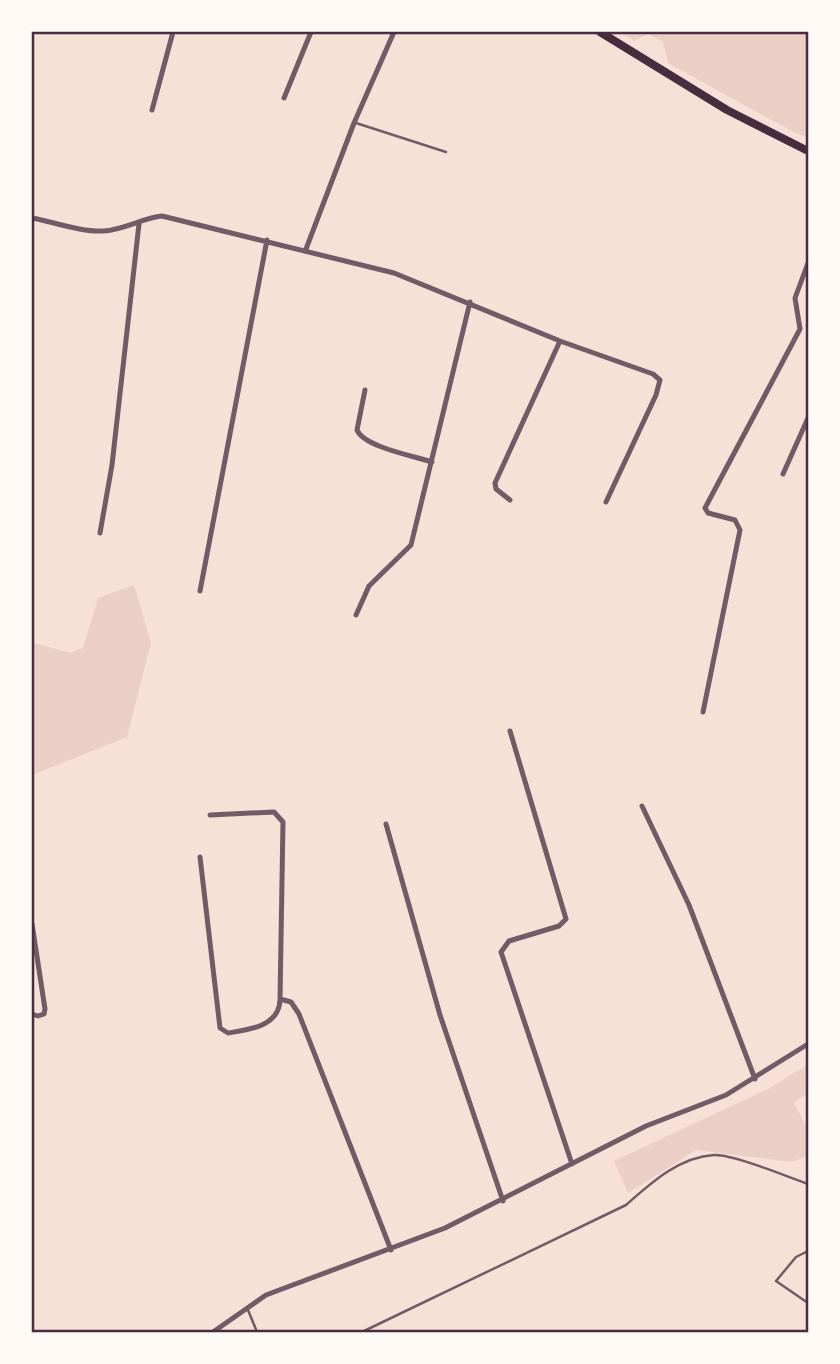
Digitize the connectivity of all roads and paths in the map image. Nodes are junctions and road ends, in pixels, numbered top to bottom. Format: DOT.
graph roads {
  1 [pos="173,32"];
  2 [pos="311,32"];
  3 [pos="394,32"];
  4 [pos="600,32"];
  5 [pos="284,97"];
  6 [pos="152,110"];
  7 [pos="354,122"];
  8 [pos="808,151"];
  9 [pos="446,152"];
  10 [pos="32,218"];
  11 [pos="139,224"];
  12 [pos="267,240"];
  13 [pos="306,249"];
  14 [pos="808,264"];
  15 [pos="470,302"];
  16 [pos="560,341"];
  17 [pos="365,390"];
  18 [pos="808,418"];
  19 [pos="432,462"];
  20 [pos="783,474"];
  21 [pos="510,500"];
  22 [pos="606,502"];
  23 [pos="100,533"];
  24 [pos="200,591"];
  25 [pos="356,615"];
  26 [pos="703,712"];
  27 [pos="510,732"];
  28 [pos="642,806"];
  29 [pos="210,815"];
  30 [pos="386,824"];
  31 [pos="200,858"];
  32 [pos="32,924"];
  33 [pos="280,999"];
  34 [pos="32,1014"];
  35 [pos="808,1044"];
  36 [pos="755,1079"];
  37 [pos="572,1164"];
  38 [pos="808,1184"];
  39 [pos="503,1201"];
  40 [pos="391,1250"];
  41 [pos="808,1251"];
  42 [pos="808,1303"];
  43 [pos="246,1307"];
  44 [pos="214,1332"];
  45 [pos="257,1332"];
  46 [pos="362,1332"];
  1 -- 6 [label="street"];
  2 -- 5 [label="street"];
  3 -- 7 [label="street"];
  4 -- 8 [label="main road"];
  7 -- 9 [label="lane"];
  7 -- 13 [label="street"];
  10 -- 11 [label="street"];
  11 -- 12 [label="street"];
  11 -- 23 [label="street"];
  12 -- 13 [label="street"];
  12 -- 24 [label="street"];
  13 -- 15 [label="street"];
  14 -- 26 [label="street"];
  15 -- 16 [label="street"];
  15 -- 19 [label="street"];
  16 -- 21 [label="street"];
  16 -- 22 [label="street"];
  17 -- 19 [label="street"];
  18 -- 20 [label="street"];
  19 -- 25 [label="street"];
  27 -- 37 [label="street"];
  28 -- 36 [label="street"];
  29 -- 33 [label="street"];
  30 -- 39 [label="street"];
  31 -- 33 [label="street"];
  32 -- 34 [label="street"];
  33 -- 40 [label="street"];
  35 -- 36 [label="street"];
  36 -- 37 [label="street"];
  37 -- 39 [label="street"];
  38 -- 46 [label="lane"];
  39 -- 40 [label="street"];
  40 -- 43 [label="street"];
  41 -- 42 [label="lane"];
  43 -- 44 [label="street"];
  43 -- 45 [label="lane"];
}
